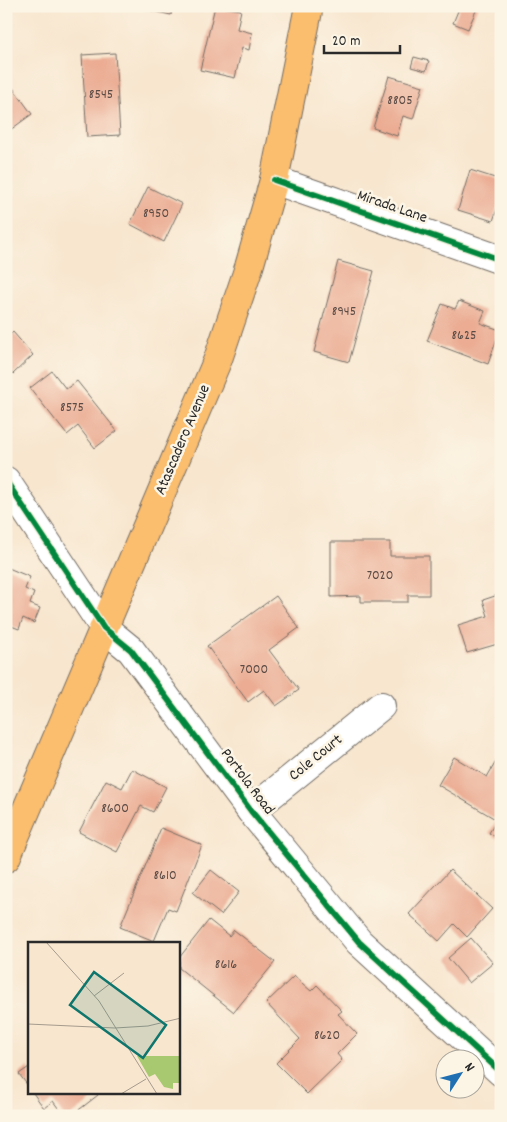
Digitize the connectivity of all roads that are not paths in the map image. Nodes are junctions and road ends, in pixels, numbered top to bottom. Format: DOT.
graph roads {
  1 [pos="309,6"];
  2 [pos="274,180"];
  3 [pos="501,260"];
  4 [pos="6,481"];
  5 [pos="104,628"];
  6 [pos="381,706"];
  7 [pos="251,811"];
  8 [pos="6,858"];
  9 [pos="501,1072"];
  1 -- 2 [label="main road, Atascadero Avenue"];
  2 -- 3 [label="street, Mirada Lane"];
  2 -- 5 [label="main road, Atascadero Avenue"];
  4 -- 5 [label="street, Portola Road"];
  5 -- 7 [label="street, Portola Road"];
  5 -- 8 [label="main road, Atascadero Avenue"];
  6 -- 7 [label="street, Cole Court"];
  7 -- 9 [label="street, Portola Road"];
}
